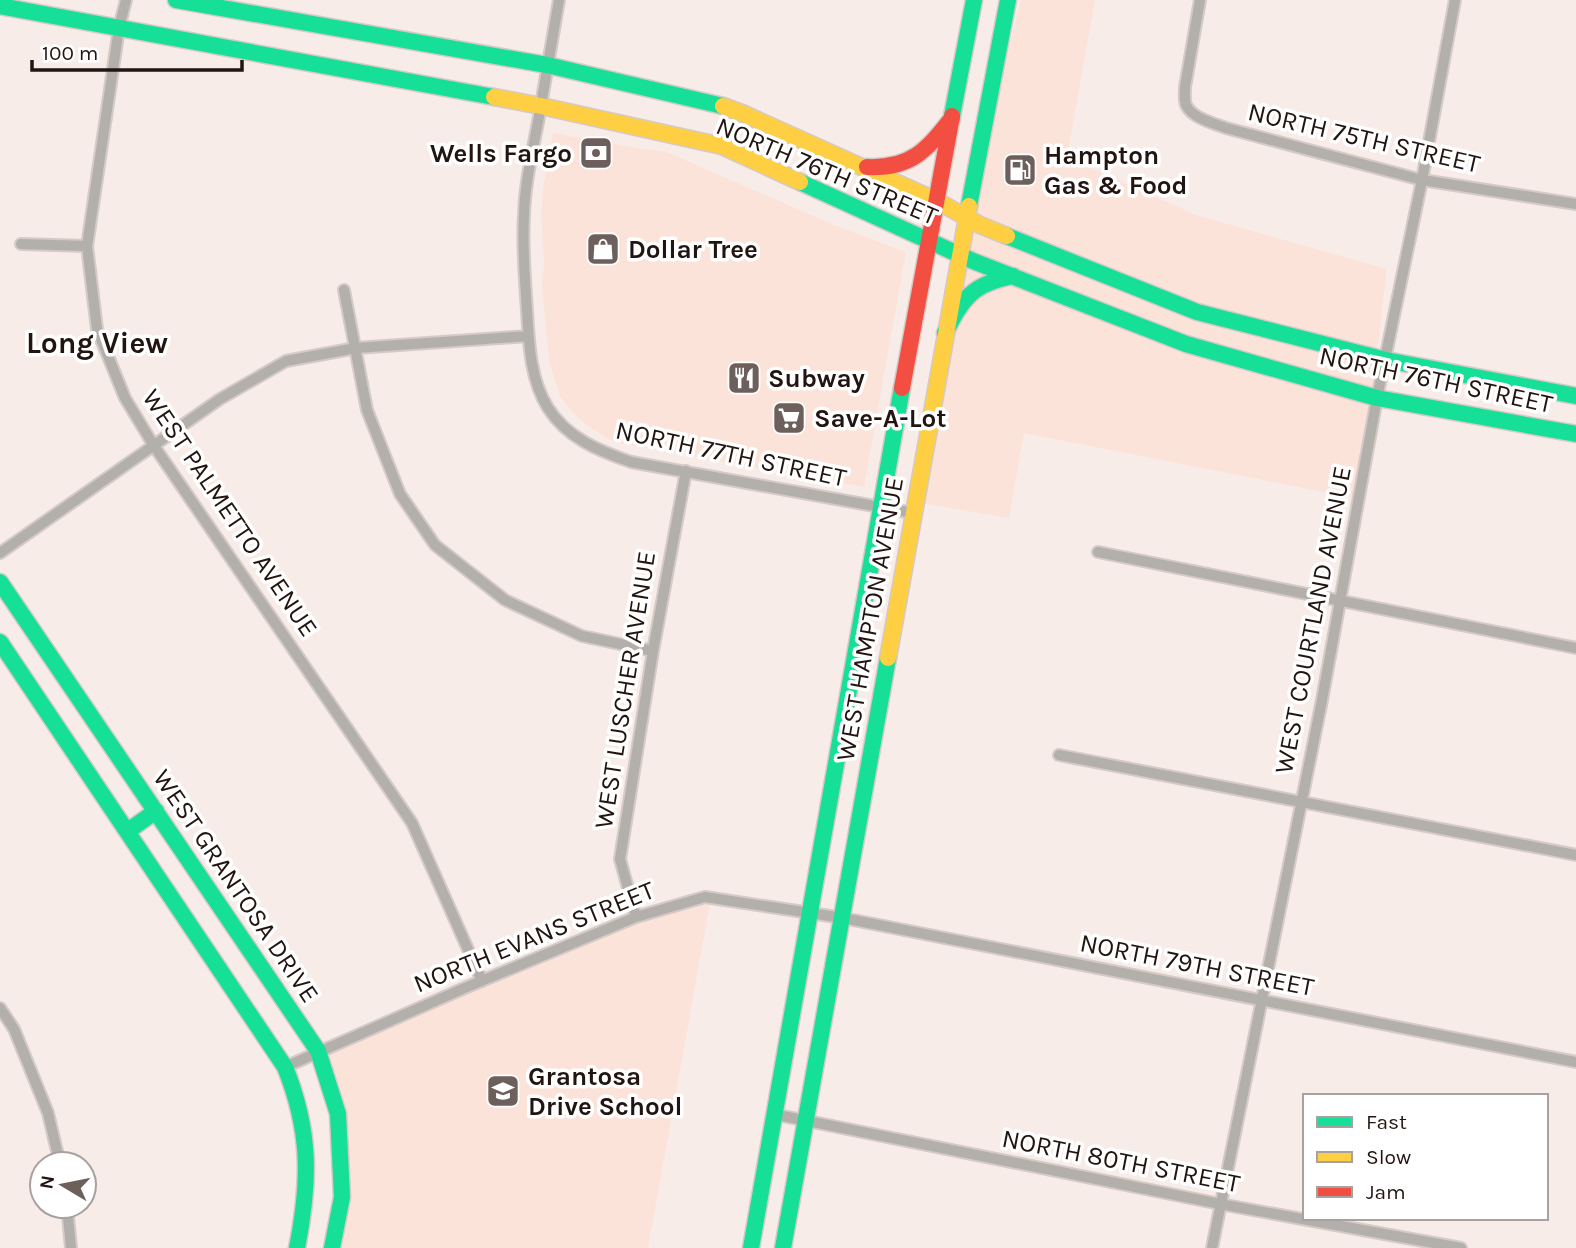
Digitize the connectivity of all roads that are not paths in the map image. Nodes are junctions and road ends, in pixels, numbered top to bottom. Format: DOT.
graph roads {
  1 [pos="126,0"];
  2 [pos="176,0"];
  3 [pos="559,0"];
  4 [pos="974,0"];
  5 [pos="1008,0"];
  6 [pos="1200,0"];
  7 [pos="1455,0"];
  8 [pos="0,6"];
  9 [pos="119,28"];
  10 [pos="547,65"];
  11 [pos="541,106"];
  12 [pos="952,117"];
  13 [pos="853,163"];
  14 [pos="1422,180"];
  15 [pos="937,201"];
  16 [pos="1576,204"];
  17 [pos="966,218"];
  18 [pos="928,240"];
  19 [pos="21,244"];
  20 [pos="87,246"];
  21 [pos="959,255"];
  22 [pos="1013,276"];
  23 [pos="344,290"];
  24 [pos="945,333"];
  25 [pos="528,336"];
  26 [pos="356,348"];
  27 [pos="1386,360"];
  28 [pos="1576,396"];
  29 [pos="1377,398"];
  30 [pos="1576,434"];
  31 [pos="154,446"];
  32 [pos="686,471"];
  33 [pos="882,508"];
  34 [pos="913,513"];
  35 [pos="1098,552"];
  36 [pos="0,553"];
  37 [pos="0,582"];
  38 [pos="1341,601"];
  39 [pos="0,642"];
  40 [pos="1576,648"];
  41 [pos="653,651"];
  42 [pos="1059,755"];
  43 [pos="1302,802"];
  44 [pos="156,811"];
  45 [pos="128,831"];
  46 [pos="1576,855"];
  47 [pos="809,913"];
  48 [pos="636,917"];
  49 [pos="843,918"];
  50 [pos="482,981"];
  51 [pos="1262,1001"];
  52 [pos="0,1008"];
  53 [pos="318,1051"];
  54 [pos="1576,1062"];
  55 [pos="285,1067"];
  56 [pos="773,1114"];
  57 [pos="806,1121"];
  58 [pos="57,1150"];
  59 [pos="1220,1204"];
  60 [pos="1303,1219"];
  61 [pos="68,1220"];
  62 [pos="1308,1220"];
  63 [pos="71,1248"];
  64 [pos="297,1248"];
  65 [pos="332,1248"];
  66 [pos="751,1248"];
  67 [pos="783,1248"];
  68 [pos="1212,1248"];
  69 [pos="1461,1248"];
  1 -- 9 [label="street, WEST PALMETTO AVENUE"];
  2 -- 10 [label="main road, NORTH 76TH STREET"];
  3 -- 10 [label="street, NORTH 77TH STREET"];
  4 -- 12 [label="main road, WEST HAMPTON AVENUE"];
  5 -- 17 [label="main road, WEST HAMPTON AVENUE"];
  6 -- 14 [label="street, NORTH 75TH STREET"];
  7 -- 14 [label="street, WEST COURTLAND AVENUE"];
  8 -- 9 [label="main road, NORTH 76TH STREET"];
  9 -- 11 [label="main road, NORTH 76TH STREET"];
  9 -- 20 [label="street, WEST PALMETTO AVENUE"];
  10 -- 11 [label="street, NORTH 77TH STREET"];
  10 -- 13 [label="main road, NORTH 76TH STREET"];
  11 -- 18 [label="main road, NORTH 76TH STREET"];
  11 -- 25 [label="street, NORTH 77TH STREET"];
  12 -- 13 [label="main road"];
  12 -- 15 [label="main road, WEST HAMPTON AVENUE"];
  13 -- 15 [label="main road, NORTH 76TH STREET"];
  14 -- 16 [label="street, NORTH 75TH STREET"];
  14 -- 27 [label="street, WEST COURTLAND AVENUE"];
  15 -- 17 [label="main road, NORTH 76TH STREET"];
  15 -- 18 [label="main road, WEST HAMPTON AVENUE"];
  17 -- 21 [label="main road, WEST HAMPTON AVENUE"];
  17 -- 27 [label="main road, NORTH 76TH STREET"];
  18 -- 21 [label="main road, NORTH 76TH STREET"];
  18 -- 33 [label="main road, WEST HAMPTON AVENUE"];
  19 -- 20 [label="street"];
  20 -- 31 [label="street, WEST PALMETTO AVENUE"];
  21 -- 22 [label="main road, NORTH 76TH STREET"];
  21 -- 24 [label="main road, WEST HAMPTON AVENUE"];
  22 -- 24 [label="main road"];
  22 -- 29 [label="main road, NORTH 76TH STREET"];
  23 -- 26 [label="street"];
  24 -- 34 [label="main road, WEST HAMPTON AVENUE"];
  25 -- 26 [label="street"];
  25 -- 32 [label="street, NORTH 77TH STREET"];
  26 -- 31 [label="street"];
  26 -- 41 [label="street"];
  27 -- 28 [label="main road, NORTH 76TH STREET"];
  27 -- 29 [label="street, WEST COURTLAND AVENUE"];
  29 -- 30 [label="main road, NORTH 76TH STREET"];
  29 -- 38 [label="street, WEST COURTLAND AVENUE"];
  31 -- 36 [label="street"];
  31 -- 50 [label="street, WEST PALMETTO AVENUE"];
  32 -- 33 [label="street, NORTH 77TH STREET"];
  32 -- 41 [label="street, WEST LUSCHER AVENUE"];
  33 -- 34 [label="street, NORTH 77TH STREET"];
  33 -- 47 [label="main road, WEST HAMPTON AVENUE"];
  34 -- 49 [label="main road, WEST HAMPTON AVENUE"];
  35 -- 38 [label="street"];
  37 -- 44 [label="main road, WEST GRANTOSA DRIVE"];
  38 -- 40 [label="street"];
  38 -- 43 [label="street, WEST COURTLAND AVENUE"];
  39 -- 45 [label="main road"];
  41 -- 48 [label="street, WEST LUSCHER AVENUE"];
  42 -- 43 [label="street"];
  43 -- 46 [label="street"];
  43 -- 51 [label="street, WEST COURTLAND AVENUE"];
  44 -- 45 [label="main road"];
  44 -- 53 [label="main road, WEST GRANTOSA DRIVE"];
  45 -- 55 [label="main road"];
  47 -- 48 [label="street, NORTH EVANS STREET"];
  47 -- 49 [label="street, NORTH 79TH STREET"];
  47 -- 56 [label="main road, WEST HAMPTON AVENUE"];
  48 -- 50 [label="street, NORTH EVANS STREET"];
  49 -- 51 [label="street, NORTH 79TH STREET"];
  49 -- 57 [label="main road, WEST HAMPTON AVENUE"];
  50 -- 53 [label="street, NORTH EVANS STREET"];
  51 -- 54 [label="street, NORTH 79TH STREET"];
  51 -- 59 [label="street, WEST COURTLAND AVENUE"];
  52 -- 58 [label="street"];
  53 -- 55 [label="street, NORTH EVANS STREET"];
  53 -- 65 [label="main road, WEST GRANTOSA DRIVE"];
  55 -- 64 [label="main road"];
  56 -- 57 [label="street, NORTH 80TH STREET"];
  56 -- 66 [label="main road, WEST HAMPTON AVENUE"];
  57 -- 59 [label="street, NORTH 80TH STREET"];
  57 -- 67 [label="main road, WEST HAMPTON AVENUE"];
  59 -- 60 [label="street, NORTH 80TH STREET"];
  59 -- 68 [label="street, WEST COURTLAND AVENUE"];
  61 -- 63 [label="street"];
  62 -- 69 [label="street, NORTH 80TH STREET"];
}
